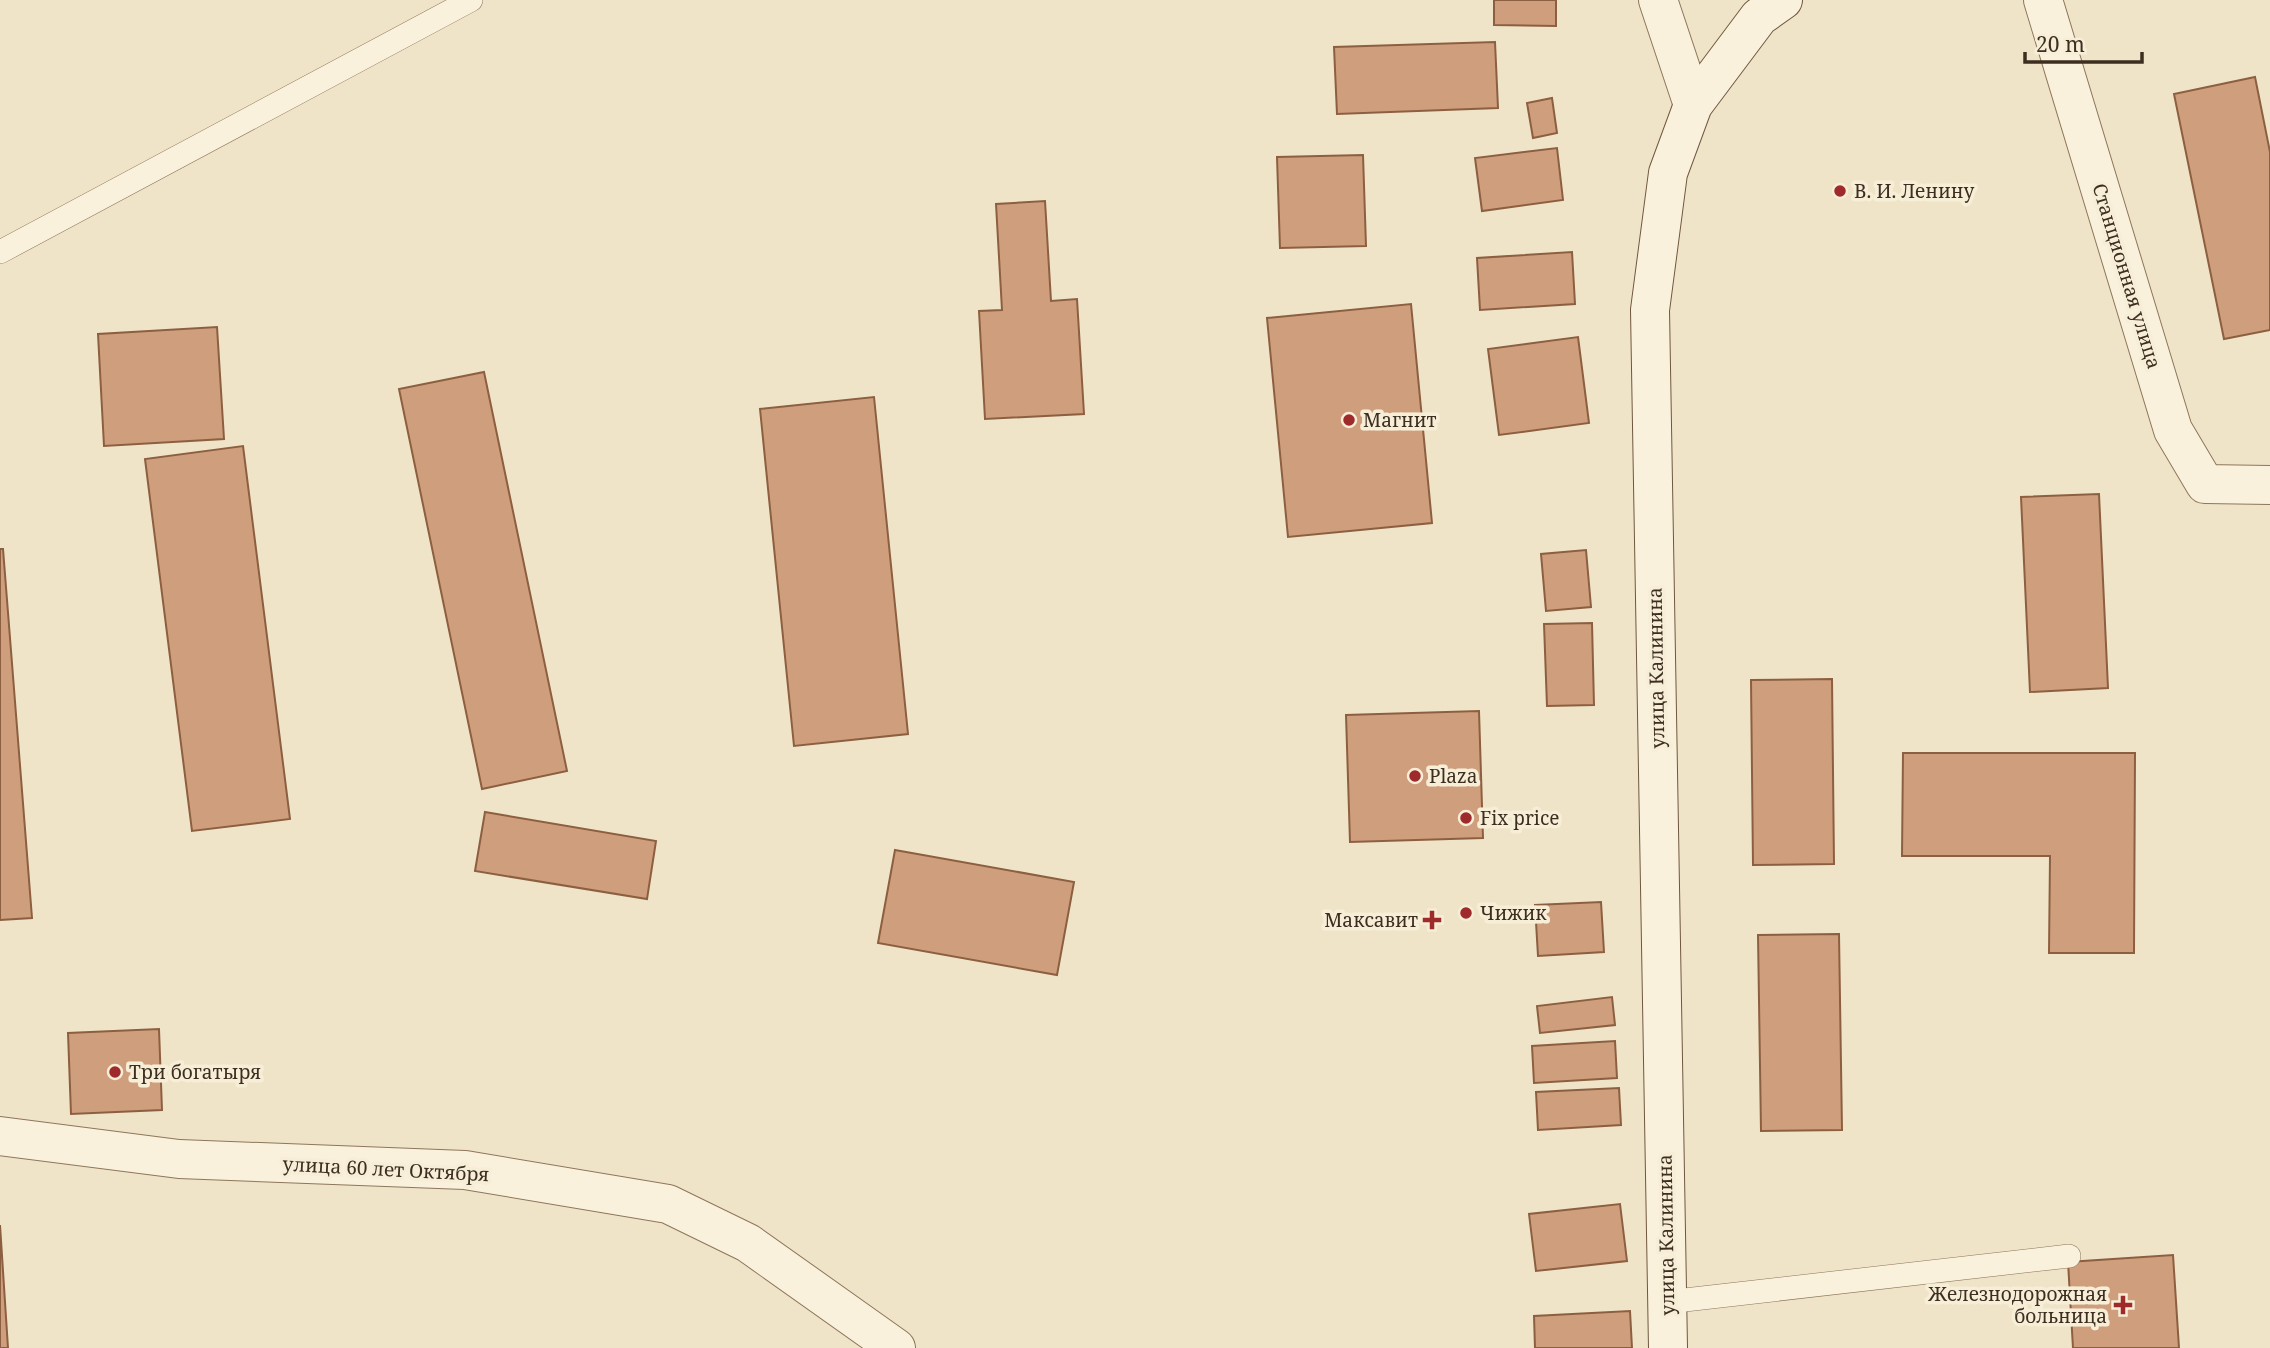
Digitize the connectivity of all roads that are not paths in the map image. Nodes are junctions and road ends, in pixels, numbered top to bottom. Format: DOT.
graph roads {
  1 [pos="471,0"];
  2 [pos="1658,0"];
  3 [pos="1783,0"];
  4 [pos="2043,0"];
  5 [pos="1693,105"];
  6 [pos="0,252"];
  7 [pos="2270,485"];
  8 [pos="0,1136"];
  9 [pos="2069,1256"];
  10 [pos="1667,1301"];
  11 [pos="896,1348"];
  12 [pos="1668,1348"];
  1 -- 6 [label="lane"];
  2 -- 5 [label="street"];
  3 -- 5 [label="street, улица Калинина"];
  4 -- 7 [label="street, Станционная улица"];
  5 -- 10 [label="street, улица Калинина"];
  8 -- 11 [label="street, улица 60 лет Октября"];
  9 -- 10 [label="lane"];
  10 -- 12 [label="street, улица Калинина"];
}
